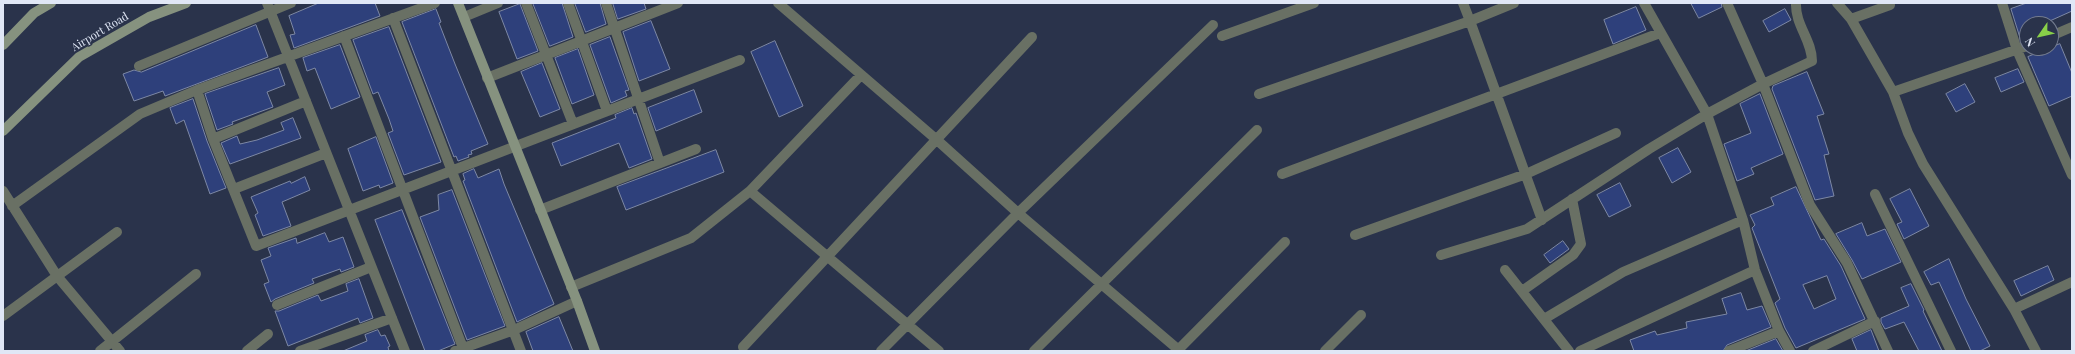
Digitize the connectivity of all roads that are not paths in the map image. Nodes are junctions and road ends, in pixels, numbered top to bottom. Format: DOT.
graph roads {
  1 [pos="51,3"];
  2 [pos="186,3"];
  3 [pos="291,3"];
  4 [pos="435,3"];
  5 [pos="458,3"];
  6 [pos="498,3"];
  7 [pos="526,3"];
  8 [pos="568,3"];
  9 [pos="606,3"];
  10 [pos="678,3"];
  11 [pos="778,3"];
  12 [pos="1314,3"];
  13 [pos="1464,3"];
  14 [pos="1514,3"];
  15 [pos="1644,3"];
  16 [pos="1727,3"];
  17 [pos="1796,3"];
  18 [pos="1837,3"];
  19 [pos="2002,3"];
  20 [pos="1891,4"];
  21 [pos="269,7"];
  22 [pos="464,17"];
  23 [pos="393,18"];
  24 [pos="1851,19"];
  25 [pos="1470,21"];
  26 [pos="1213,25"];
  27 [pos="2072,27"];
  28 [pos="614,28"];
  29 [pos="1660,33"];
  30 [pos="2059,33"];
  31 [pos="344,36"];
  32 [pos="1222,36"];
  33 [pos="1032,37"];
  34 [pos="581,41"];
  35 [pos="3,45"];
  36 [pos="2017,50"];
  37 [pos="546,55"];
  38 [pos="288,57"];
  39 [pos="740,60"];
  40 [pos="139,66"];
  41 [pos="860,75"];
  42 [pos="487,78"];
  43 [pos="1763,84"];
  44 [pos="197,90"];
  45 [pos="1893,92"];
  46 [pos="1259,94"];
  47 [pos="1497,94"];
  48 [pos="638,99"];
  49 [pos="306,101"];
  50 [pos="607,111"];
  51 [pos="1707,114"];
  52 [pos="573,124"];
  53 [pos="1257,130"];
  54 [pos="3,131"];
  55 [pos="1616,133"];
  56 [pos="214,139"];
  57 [pos="937,140"];
  58 [pos="515,147"];
  59 [pos="696,150"];
  60 [pos="326,153"];
  61 [pos="660,163"];
  62 [pos="452,171"];
  63 [pos="1282,174"];
  64 [pos="1526,174"];
  65 [pos="2072,175"];
  66 [pos="234,189"];
  67 [pos="403,190"];
  68 [pos="3,191"];
  69 [pos="750,191"];
  70 [pos="1875,194"];
  71 [pos="1572,199"];
  72 [pos="12,206"];
  73 [pos="349,210"];
  74 [pos="540,210"];
  75 [pos="1018,213"];
  76 [pos="1542,220"];
  77 [pos="1743,220"];
  78 [pos="116,232"];
  79 [pos="1355,236"];
  80 [pos="1285,242"];
  81 [pos="1441,255"];
  82 [pos="828,258"];
  83 [pos="371,267"];
  84 [pos="1505,270"];
  85 [pos="1755,270"];
  86 [pos="196,274"];
  87 [pos="57,276"];
  88 [pos="2072,282"];
  89 [pos="1102,284"];
  90 [pos="571,287"];
  91 [pos="1522,291"];
  92 [pos="577,301"];
  93 [pos="277,305"];
  94 [pos="2014,309"];
  95 [pos="1361,315"];
  96 [pos="3,316"];
  97 [pos="392,318"];
  98 [pos="1544,319"];
  99 [pos="1875,321"];
  100 [pos="908,326"];
  101 [pos="514,330"];
  102 [pos="1779,331"];
  103 [pos="268,334"];
  104 [pos="112,341"];
  105 [pos="743,347"];
  106 [pos="459,350"];
  107 [pos="1178,350"];
  108 [pos="100,351"];
  109 [pos="120,351"];
  110 [pos="247,351"];
  111 [pos="300,351"];
  112 [pos="405,351"];
  113 [pos="521,351"];
  114 [pos="595,351"];
  115 [pos="881,351"];
  116 [pos="939,351"];
  117 [pos="1034,351"];
  118 [pos="1324,351"];
  119 [pos="1569,351"];
  120 [pos="1580,351"];
  121 [pos="1729,351"];
  122 [pos="1790,351"];
  123 [pos="1813,351"];
  124 [pos="1888,351"];
  125 [pos="1951,351"];
  126 [pos="2036,351"];
  1 -- 35 [label="street"];
  2 -- 54 [label="street, Airport Road"];
  3 -- 21 [label="street"];
  4 -- 23 [label="street"];
  5 -- 22 [label="street"];
  6 -- 22 [label="street"];
  7 -- 37 [label="street"];
  8 -- 34 [label="street"];
  9 -- 28 [label="street"];
  10 -- 28 [label="street"];
  11 -- 41 [label="street"];
  12 -- 32 [label="street"];
  13 -- 25 [label="street"];
  14 -- 25 [label="street"];
  15 -- 29 [label="street"];
  16 -- 43 [label="street"];
  17 -- 43 [label="street"];
  18 -- 24 [label="street"];
  19 -- 36 [label="street"];
  20 -- 24 [label="street"];
  21 -- 38 [label="street"];
  21 -- 40 [label="street"];
  22 -- 42 [label="street"];
  23 -- 31 [label="street"];
  23 -- 62 [label="street"];
  24 -- 45 [label="street"];
  25 -- 46 [label="street"];
  25 -- 47 [label="street"];
  26 -- 75 [label="street"];
  27 -- 30 [label="street"];
  28 -- 34 [label="street"];
  28 -- 48 [label="street"];
  29 -- 47 [label="street"];
  29 -- 51 [label="street"];
  31 -- 38 [label="street"];
  31 -- 67 [label="street"];
  33 -- 57 [label="street"];
  34 -- 37 [label="street"];
  34 -- 50 [label="street"];
  36 -- 45 [label="street"];
  36 -- 65 [label="street"];
  37 -- 42 [label="street"];
  37 -- 52 [label="street"];
  38 -- 44 [label="street"];
  38 -- 49 [label="street"];
  39 -- 48 [label="street"];
  41 -- 57 [label="street"];
  41 -- 69 [label="street"];
  42 -- 58 [label="street"];
  43 -- 51 [label="street"];
  43 -- 99 [label="street"];
  44 -- 56 [label="street"];
  44 -- 72 [label="street"];
  45 -- 94 [label="street"];
  47 -- 63 [label="street"];
  47 -- 64 [label="street"];
  48 -- 50 [label="street"];
  48 -- 61 [label="street"];
  49 -- 56 [label="street"];
  49 -- 60 [label="street"];
  50 -- 52 [label="street"];
  51 -- 71 [label="street"];
  51 -- 77 [label="street"];
  52 -- 58 [label="street"];
  53 -- 89 [label="street"];
  55 -- 64 [label="street"];
  56 -- 66 [label="street"];
  57 -- 75 [label="street"];
  57 -- 82 [label="street"];
  58 -- 62 [label="street"];
  58 -- 74 [label="street"];
  59 -- 61 [label="street"];
  60 -- 66 [label="street"];
  60 -- 73 [label="street"];
  61 -- 74 [label="street"];
  62 -- 67 [label="street"];
  62 -- 101 [label="street"];
  64 -- 76 [label="street"];
  64 -- 79 [label="street"];
  66 -- 73 [label="street"];
  67 -- 73 [label="street"];
  67 -- 106 [label="street"];
  68 -- 72 [label="street"];
  69 -- 82 [label="street"];
  69 -- 90 [label="street"];
  70 -- 125 [label="street"];
  71 -- 76 [label="street"];
  71 -- 91 [label="street"];
  72 -- 87 [label="street"];
  73 -- 83 [label="street"];
  74 -- 90 [label="street"];
  75 -- 89 [label="street"];
  75 -- 100 [label="street"];
  76 -- 81 [label="street"];
  77 -- 85 [label="street"];
  77 -- 98 [label="street"];
  78 -- 87 [label="street"];
  80 -- 107 [label="street"];
  82 -- 100 [label="street"];
  82 -- 105 [label="street"];
  83 -- 93 [label="street"];
  83 -- 97 [label="street"];
  84 -- 91 [label="street"];
  85 -- 102 [label="street"];
  85 -- 120 [label="street"];
  86 -- 104 [label="street"];
  87 -- 96 [label="street"];
  87 -- 104 [label="street"];
  88 -- 94 [label="street"];
  89 -- 107 [label="street"];
  89 -- 117 [label="street"];
  90 -- 92 [label="street"];
  91 -- 98 [label="street"];
  92 -- 101 [label="street"];
  92 -- 114 [label="street"];
  94 -- 126 [label="street"];
  95 -- 118 [label="street"];
  97 -- 111 [label="street"];
  97 -- 112 [label="street"];
  98 -- 119 [label="street"];
  99 -- 123 [label="street"];
  99 -- 124 [label="street"];
  100 -- 115 [label="street"];
  100 -- 116 [label="street"];
  101 -- 106 [label="street"];
  101 -- 113 [label="street"];
  102 -- 121 [label="street"];
  102 -- 122 [label="street"];
  103 -- 110 [label="street"];
  104 -- 108 [label="street"];
  104 -- 109 [label="street"];
}
